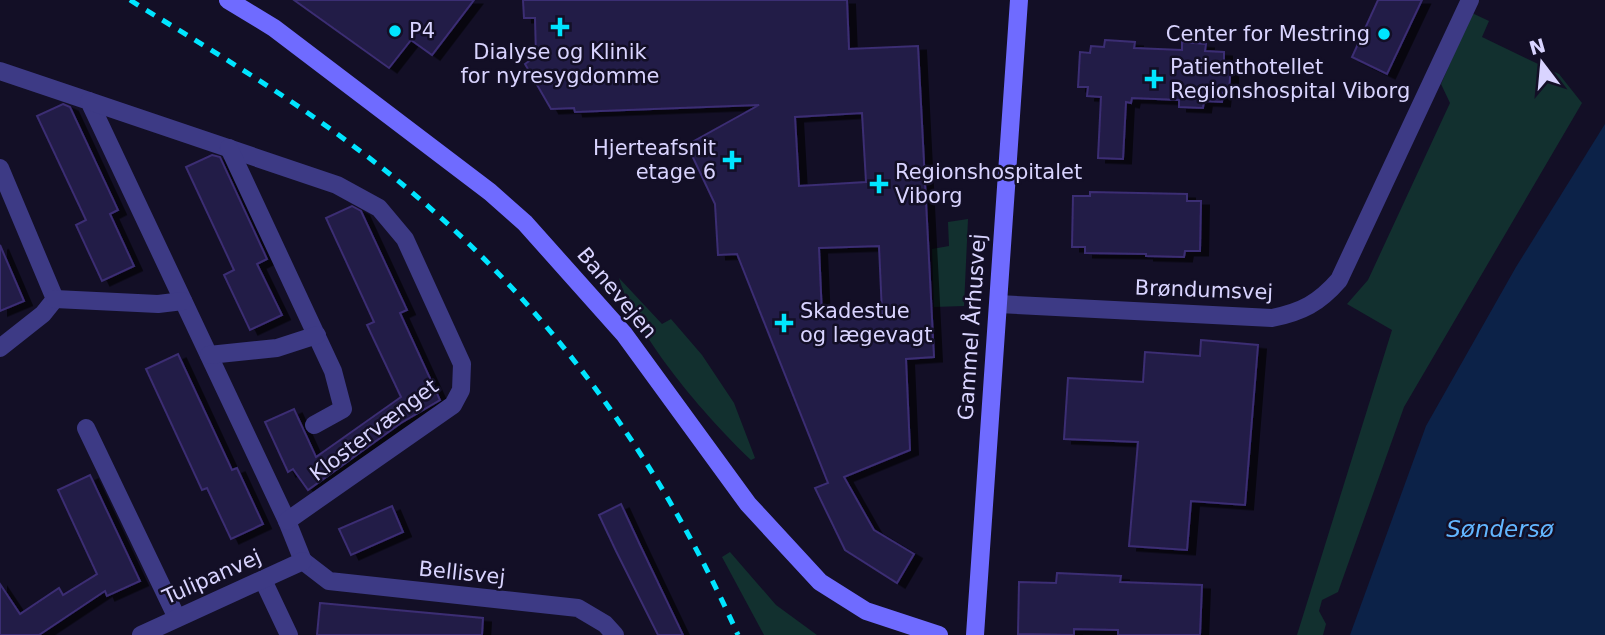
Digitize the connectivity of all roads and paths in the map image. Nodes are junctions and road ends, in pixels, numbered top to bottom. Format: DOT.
graph roads {
  1 [pos="228,0"];
  2 [pos="1019,0"];
  3 [pos="1470,0"];
  4 [pos="0,71"];
  5 [pos="89,101"];
  6 [pos="229,148"];
  7 [pos="0,168"];
  8 [pos="55,299"];
  9 [pos="183,301"];
  10 [pos="998,304"];
  11 [pos="317,335"];
  12 [pos="0,348"];
  13 [pos="209,355"];
  14 [pos="314,425"];
  15 [pos="86,428"];
  16 [pos="287,521"];
  17 [pos="303,561"];
  18 [pos="262,580"];
  19 [pos="177,618"];
  20 [pos="147,634"];
  21 [pos="289,635"];
  22 [pos="615,635"];
  23 [pos="939,635"];
  24 [pos="975,635"];
  1 -- 23 [label="main road, Banevejen"];
  2 -- 10 [label="main road, Gammel Århusvej"];
  3 -- 10 [label="street, Brøndumsvej"];
  4 -- 5 [label="street, Klostervænget"];
  5 -- 6 [label="street, Klostervænget"];
  5 -- 9 [label="street"];
  6 -- 11 [label="street, Klostervænget"];
  6 -- 16 [label="street, Klostervænget"];
  7 -- 8 [label="street"];
  8 -- 9 [label="street"];
  8 -- 12 [label="street"];
  9 -- 13 [label="street"];
  10 -- 24 [label="main road, Gammel Århusvej"];
  11 -- 13 [label="street"];
  11 -- 14 [label="street, Klostervænget"];
  13 -- 16 [label="street"];
  15 -- 19 [label="street"];
  16 -- 17 [label="street"];
  17 -- 18 [label="street, Tulipanvej"];
  17 -- 22 [label="street, Bellisvej"];
  18 -- 19 [label="street, Tulipanvej"];
  18 -- 21 [label="street"];
  19 -- 20 [label="street, Tulipanvej"];
}
